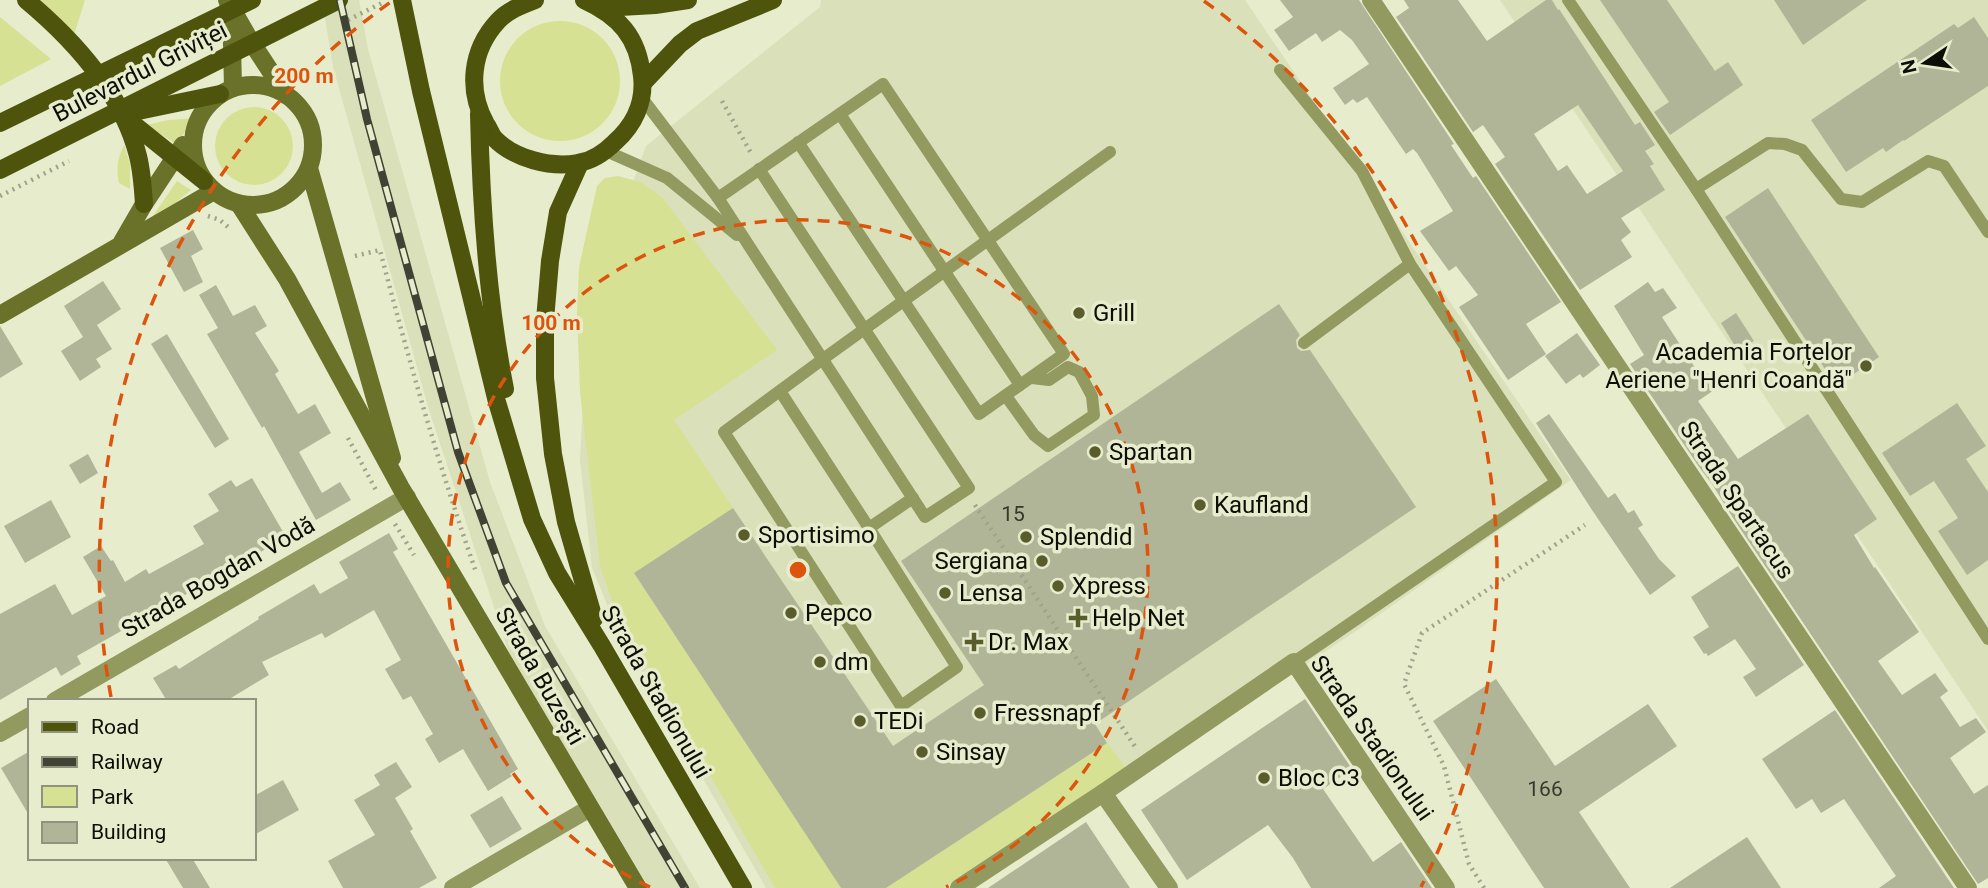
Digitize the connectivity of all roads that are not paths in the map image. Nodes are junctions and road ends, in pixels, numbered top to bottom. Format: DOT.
graph roads {
  1 [pos="26,0"];
  2 [pos="227,0"];
  3 [pos="252,0"];
  4 [pos="339,0"];
  5 [pos="402,0"];
  6 [pos="502,0"];
  7 [pos="535,0"];
  8 [pos="584,0"];
  9 [pos="688,0"];
  10 [pos="773,0"];
  11 [pos="1371,0"];
  12 [pos="1568,0"];
  13 [pos="603,8"];
  14 [pos="499,19"];
  15 [pos="1280,70"];
  16 [pos="226,91"];
  17 [pos="642,91"];
  18 [pos="286,95"];
  19 [pos="479,111"];
  20 [pos="840,114"];
  21 [pos="121,115"];
  22 [pos="0,123"];
  23 [pos="195,129"];
  24 [pos="798,142"];
  25 [pos="606,151"];
  26 [pos="1110,152"];
  27 [pos="174,157"];
  28 [pos="580,163"];
  29 [pos="309,167"];
  30 [pos="759,169"];
  31 [pos="0,170"];
  32 [pos="209,186"];
  33 [pos="1696,189"];
  34 [pos="718,198"];
  35 [pos="144,204"];
  36 [pos="239,204"];
  37 [pos="1988,232"];
  38 [pos="988,241"];
  39 [pos="749,244"];
  40 [pos="120,246"];
  41 [pos="1410,264"];
  42 [pos="944,272"];
  43 [pos="904,301"];
  44 [pos="0,315"];
  45 [pos="866,328"];
  46 [pos="1304,343"];
  47 [pos="823,359"];
  48 [pos="1032,378"];
  49 [pos="1020,385"];
  50 [pos="780,391"];
  51 [pos="1006,396"];
  52 [pos="404,493"];
  53 [pos="913,498"];
  54 [pos="532,519"];
  55 [pos="869,528"];
  56 [pos="1988,639"];
  57 [pos="602,646"];
  58 [pos="1294,662"];
  59 [pos="58,699"];
  60 [pos="28,717"];
  61 [pos="0,733"];
  62 [pos="1103,793"];
  63 [pos="590,808"];
  64 [pos="453,888"];
  65 [pos="638,888"];
  66 [pos="743,888"];
  67 [pos="959,888"];
  68 [pos="1169,888"];
  69 [pos="1446,888"];
  70 [pos="1968,888"];
  1 -- 21 [label="main road"];
  2 -- 16 [label="main road"];
  2 -- 18 [label="main road"];
  3 -- 22 [label="main road, Bulevardul Griviței"];
  4 -- 31 [label="main road, Bulevardul Griviței"];
  5 -- 54 [label="main road"];
  6 -- 14 [label="main road"];
  7 -- 14 [label="main road"];
  8 -- 13 [label="main road"];
  9 -- 13 [label="main road"];
  10 -- 17 [label="main road"];
  11 -- 70 [label="street, Strada Spartacus"];
  12 -- 33 [label="lane"];
  13 -- 17 [label="main road"];
  14 -- 19 [label="main road"];
  15 -- 41 [label="lane"];
  16 -- 18 [label="main road"];
  16 -- 21 [label="main road"];
  16 -- 23 [label="main road"];
  17 -- 25 [label="main road"];
  17 -- 34 [label="lane"];
  18 -- 29 [label="main road"];
  19 -- 28 [label="main road"];
  19 -- 54 [label="main road"];
  20 -- 24 [label="lane"];
  20 -- 38 [label="lane"];
  20 -- 42 [label="lane"];
  21 -- 27 [label="main road"];
  21 -- 35 [label="main road"];
  23 -- 27 [label="main road"];
  23 -- 32 [label="main road"];
  24 -- 30 [label="lane"];
  24 -- 43 [label="lane"];
  25 -- 28 [label="main road"];
  25 -- 39 [label="lane"];
  26 -- 38 [label="lane"];
  27 -- 32 [label="main road"];
  27 -- 35 [label="main road"];
  28 -- 57 [label="main road"];
  29 -- 36 [label="main road"];
  29 -- 52 [label="main road, Strada Buzești"];
  30 -- 34 [label="lane"];
  30 -- 45 [label="lane"];
  32 -- 36 [label="main road"];
  32 -- 40 [label="main road"];
  33 -- 37 [label="lane"];
  33 -- 56 [label="lane"];
  34 -- 39 [label="lane"];
  35 -- 40 [label="main road"];
  36 -- 52 [label="main road, Strada Buzești"];
  38 -- 42 [label="lane"];
  38 -- 48 [label="lane"];
  39 -- 47 [label="lane"];
  40 -- 44 [label="main road"];
  41 -- 46 [label="lane"];
  41 -- 58 [label="lane"];
  42 -- 43 [label="lane"];
  42 -- 49 [label="lane"];
  43 -- 45 [label="lane"];
  43 -- 51 [label="lane"];
  45 -- 47 [label="lane"];
  45 -- 53 [label="lane"];
  47 -- 50 [label="lane"];
  47 -- 53 [label="lane"];
  48 -- 49 [label="lane"];
  48 -- 51 [label="lane"];
  49 -- 51 [label="lane"];
  50 -- 55 [label="lane"];
  50 -- 55 [label="lane"];
  52 -- 59 [label="street, Strada Bogdan Vodă"];
  52 -- 63 [label="main road, Strada Buzești"];
  53 -- 55 [label="lane"];
  54 -- 57 [label="main road, Strada Stadionului"];
  57 -- 66 [label="main road, Strada Stadionului"];
  58 -- 62 [label="street, Strada Stadionului"];
  58 -- 69 [label="street, Strada Stadionului"];
  60 -- 61 [label="street"];
  62 -- 67 [label="street, Strada Stadionului"];
  62 -- 68 [label="street"];
  63 -- 64 [label="street"];
  63 -- 65 [label="main road, Strada Buzești"];
}
